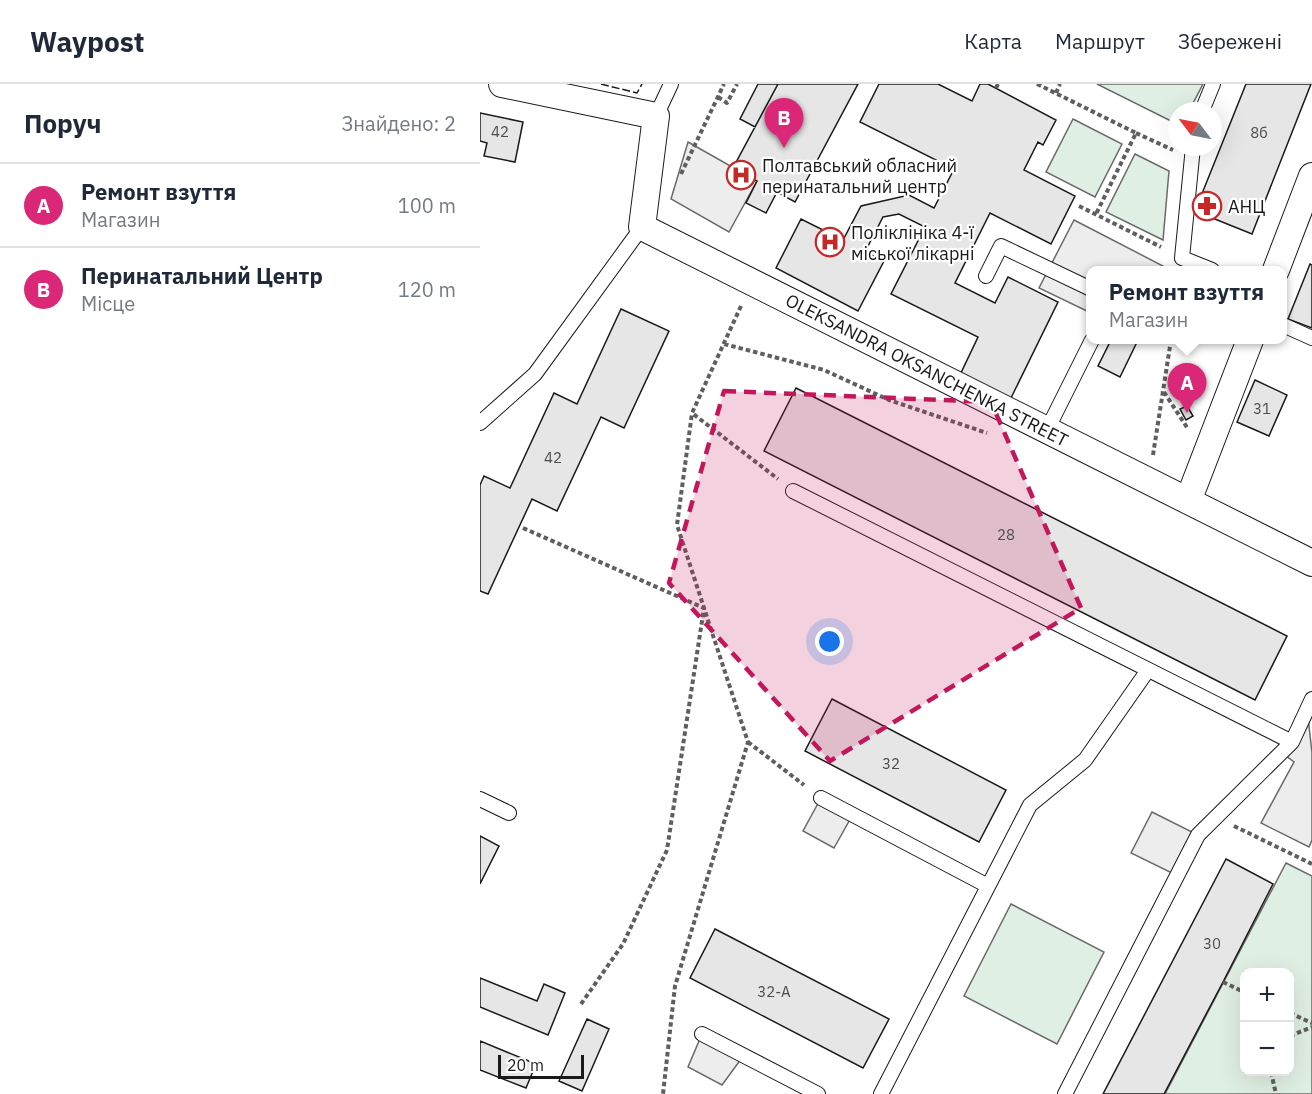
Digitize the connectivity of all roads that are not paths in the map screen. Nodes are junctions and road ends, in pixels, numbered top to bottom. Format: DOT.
graph roads {
  1 [pos="502,84"];
  2 [pos="671,84"];
  3 [pos="1213,84"];
  4 [pos="1206,102"];
  5 [pos="656,116"];
  6 [pos="1193,156"];
  7 [pos="1312,176"];
  8 [pos="642,227"];
  9 [pos="1202,266"];
  10 [pos="1278,266"];
  11 [pos="986,276"];
  12 [pos="1086,287"];
  13 [pos="1287,327"];
  14 [pos="1312,338"];
  15 [pos="1090,344"];
  16 [pos="1248,344"];
  17 [pos="480,423"];
  18 [pos="1047,430"];
  19 [pos="792,491"];
  20 [pos="1188,501"];
  21 [pos="1312,563"];
  22 [pos="1148,670"];
  23 [pos="1312,699"];
  24 [pos="1292,742"];
  25 [pos="821,798"];
  26 [pos="480,799"];
  27 [pos="509,813"];
  28 [pos="988,886"];
  29 [pos="702,1034"];
  30 [pos="818,1094"];
  31 [pos="880,1094"];
  32 [pos="1065,1094"];
  1 -- 5 [label="street"];
  2 -- 5 [label="lane"];
  3 -- 4 [label="lane"];
  5 -- 8 [label="street"];
  6 -- 9 [label="lane"];
  7 -- 10 [label="street"];
  8 -- 17 [label="lane"];
  8 -- 18 [label="street, OLEKSANDRA OKSANCHENKA STREET"];
  11 -- 12 [label="lane"];
  13 -- 14 [label="lane"];
  15 -- 18 [label="lane"];
  16 -- 20 [label="street"];
  18 -- 20 [label="street, OLEKSANDRA OKSANCHENKA STREET"];
  19 -- 22 [label="lane"];
  20 -- 21 [label="street, OLEKSANDRA OKSANCHENKA STREET"];
  22 -- 24 [label="lane"];
  22 -- 28 [label="lane"];
  23 -- 24 [label="lane"];
  24 -- 32 [label="lane"];
  25 -- 28 [label="lane"];
  26 -- 27 [label="lane"];
  28 -- 31 [label="lane"];
  29 -- 30 [label="lane"];
}
